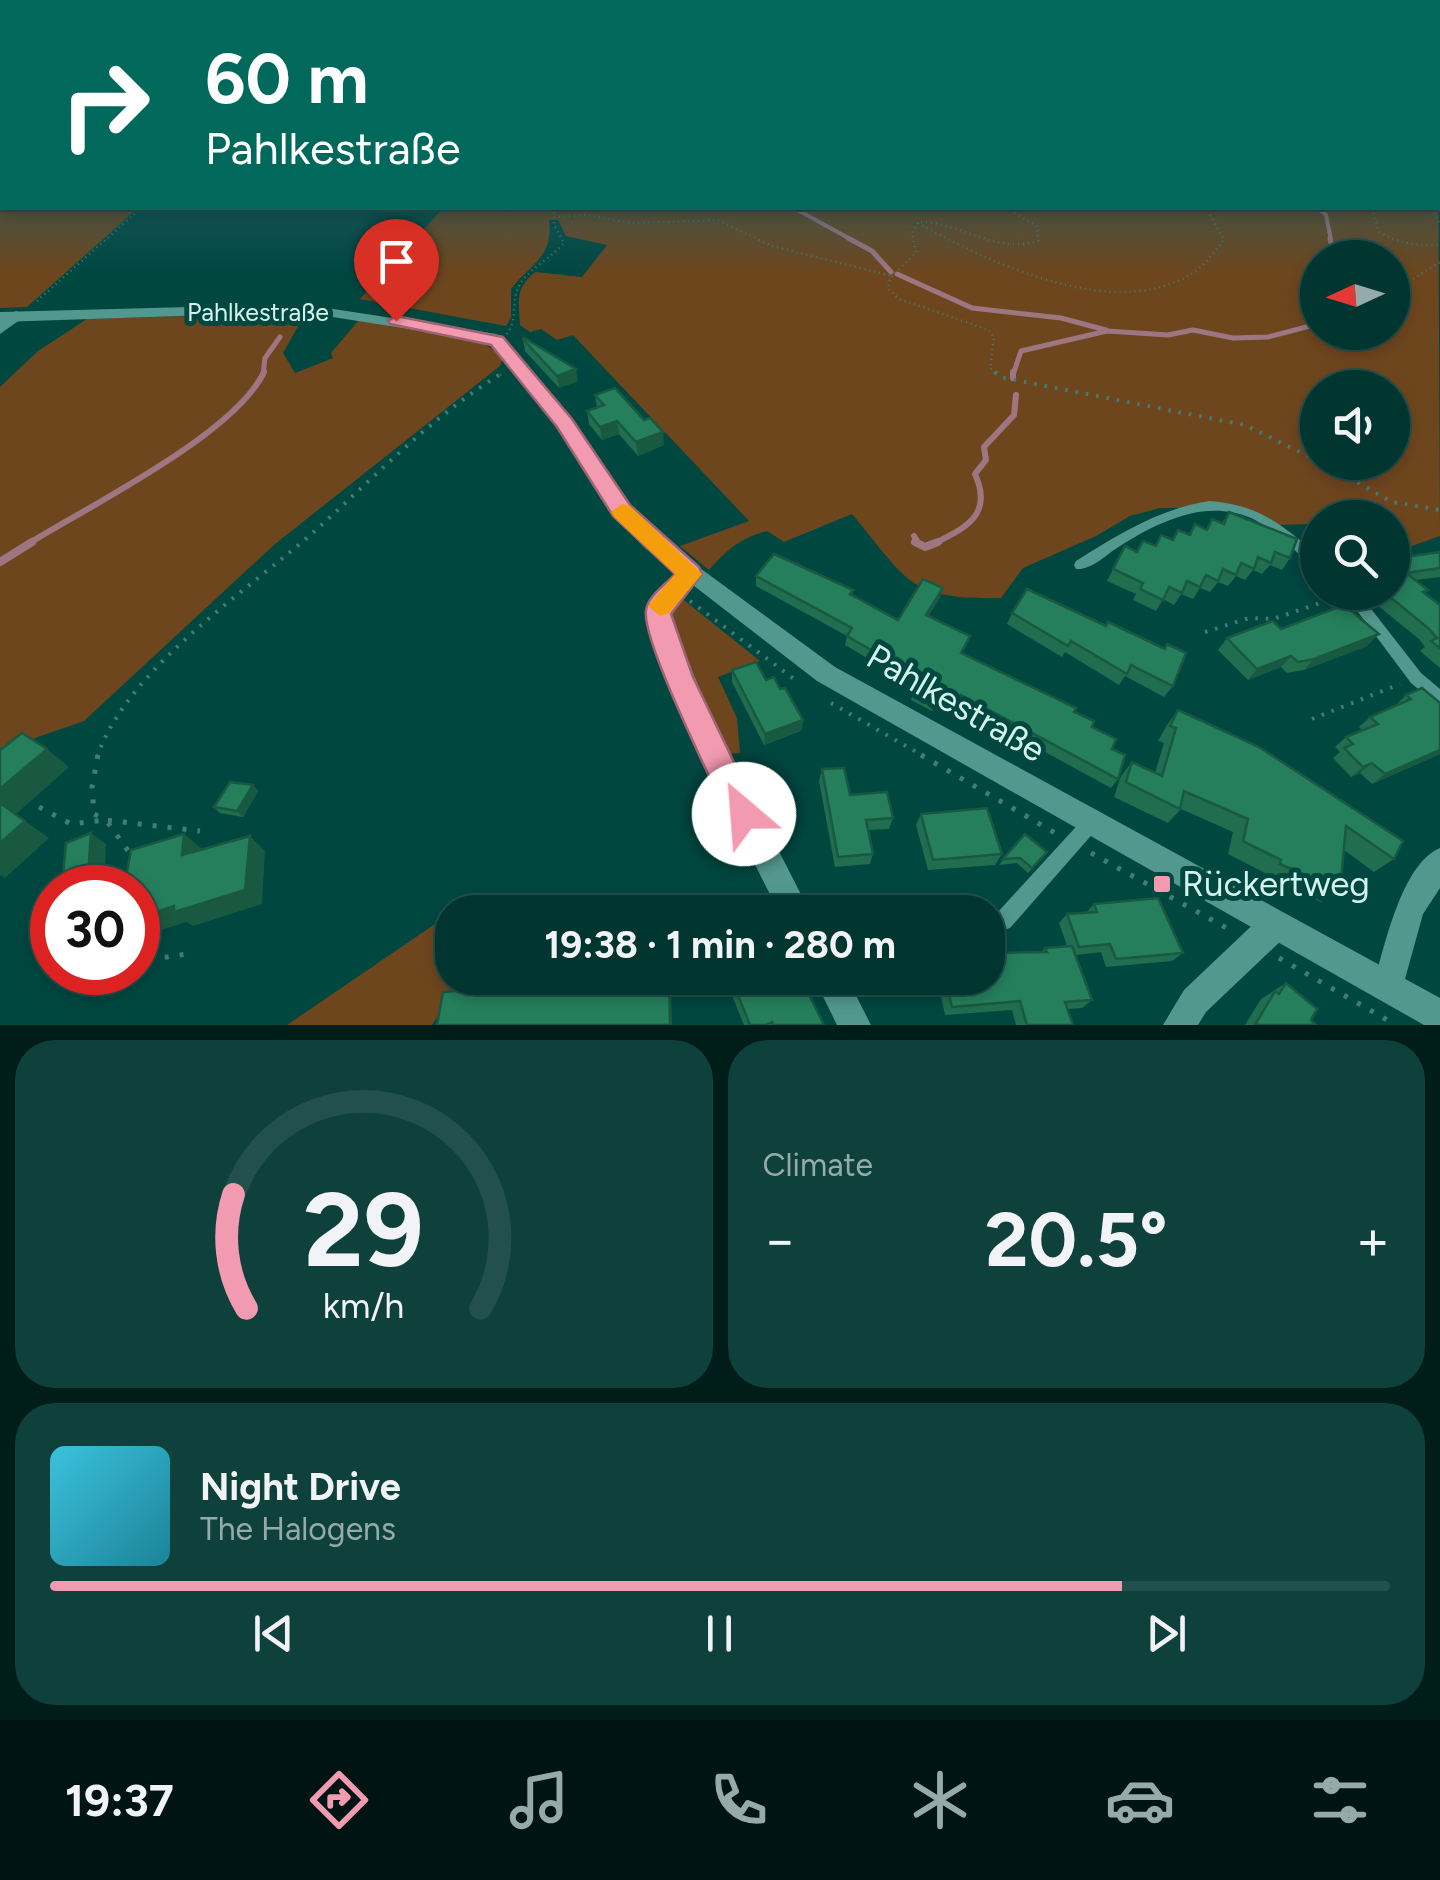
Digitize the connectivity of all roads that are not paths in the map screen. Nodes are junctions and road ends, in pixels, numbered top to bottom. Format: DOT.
graph roads {
  1 [pos="15,314"];
  2 [pos="0,329"];
  3 [pos="1300,547"];
  4 [pos="1080,565"];
  5 [pos="690,574"];
  6 [pos="1364,610"];
  7 [pos="1440,698"];
  8 [pos="1090,824"];
  9 [pos="1440,862"];
  10 [pos="786,895"];
  11 [pos="1005,920"];
  12 [pos="1265,934"];
  13 [pos="1389,986"];
  14 [pos="839,995"];
  15 [pos="1440,1016"];
  16 [pos="855,1025"];
  17 [pos="1179,1025"];
  1 -- 2 [label="street"];
  1 -- 5 [label="street, Pahlkestraße"];
  3 -- 4 [label="lane"];
  5 -- 8 [label="street, Pahlkestraße"];
  5 -- 10 [label="street"];
  6 -- 7 [label="lane"];
  8 -- 11 [label="lane"];
  8 -- 12 [label="street, Pahlkestraße"];
  9 -- 13 [label="street"];
  12 -- 13 [label="street, Pahlkestraße"];
  12 -- 17 [label="street"];
  13 -- 15 [label="street, Pahlkestraße"];
  14 -- 16 [label="street"];
}
